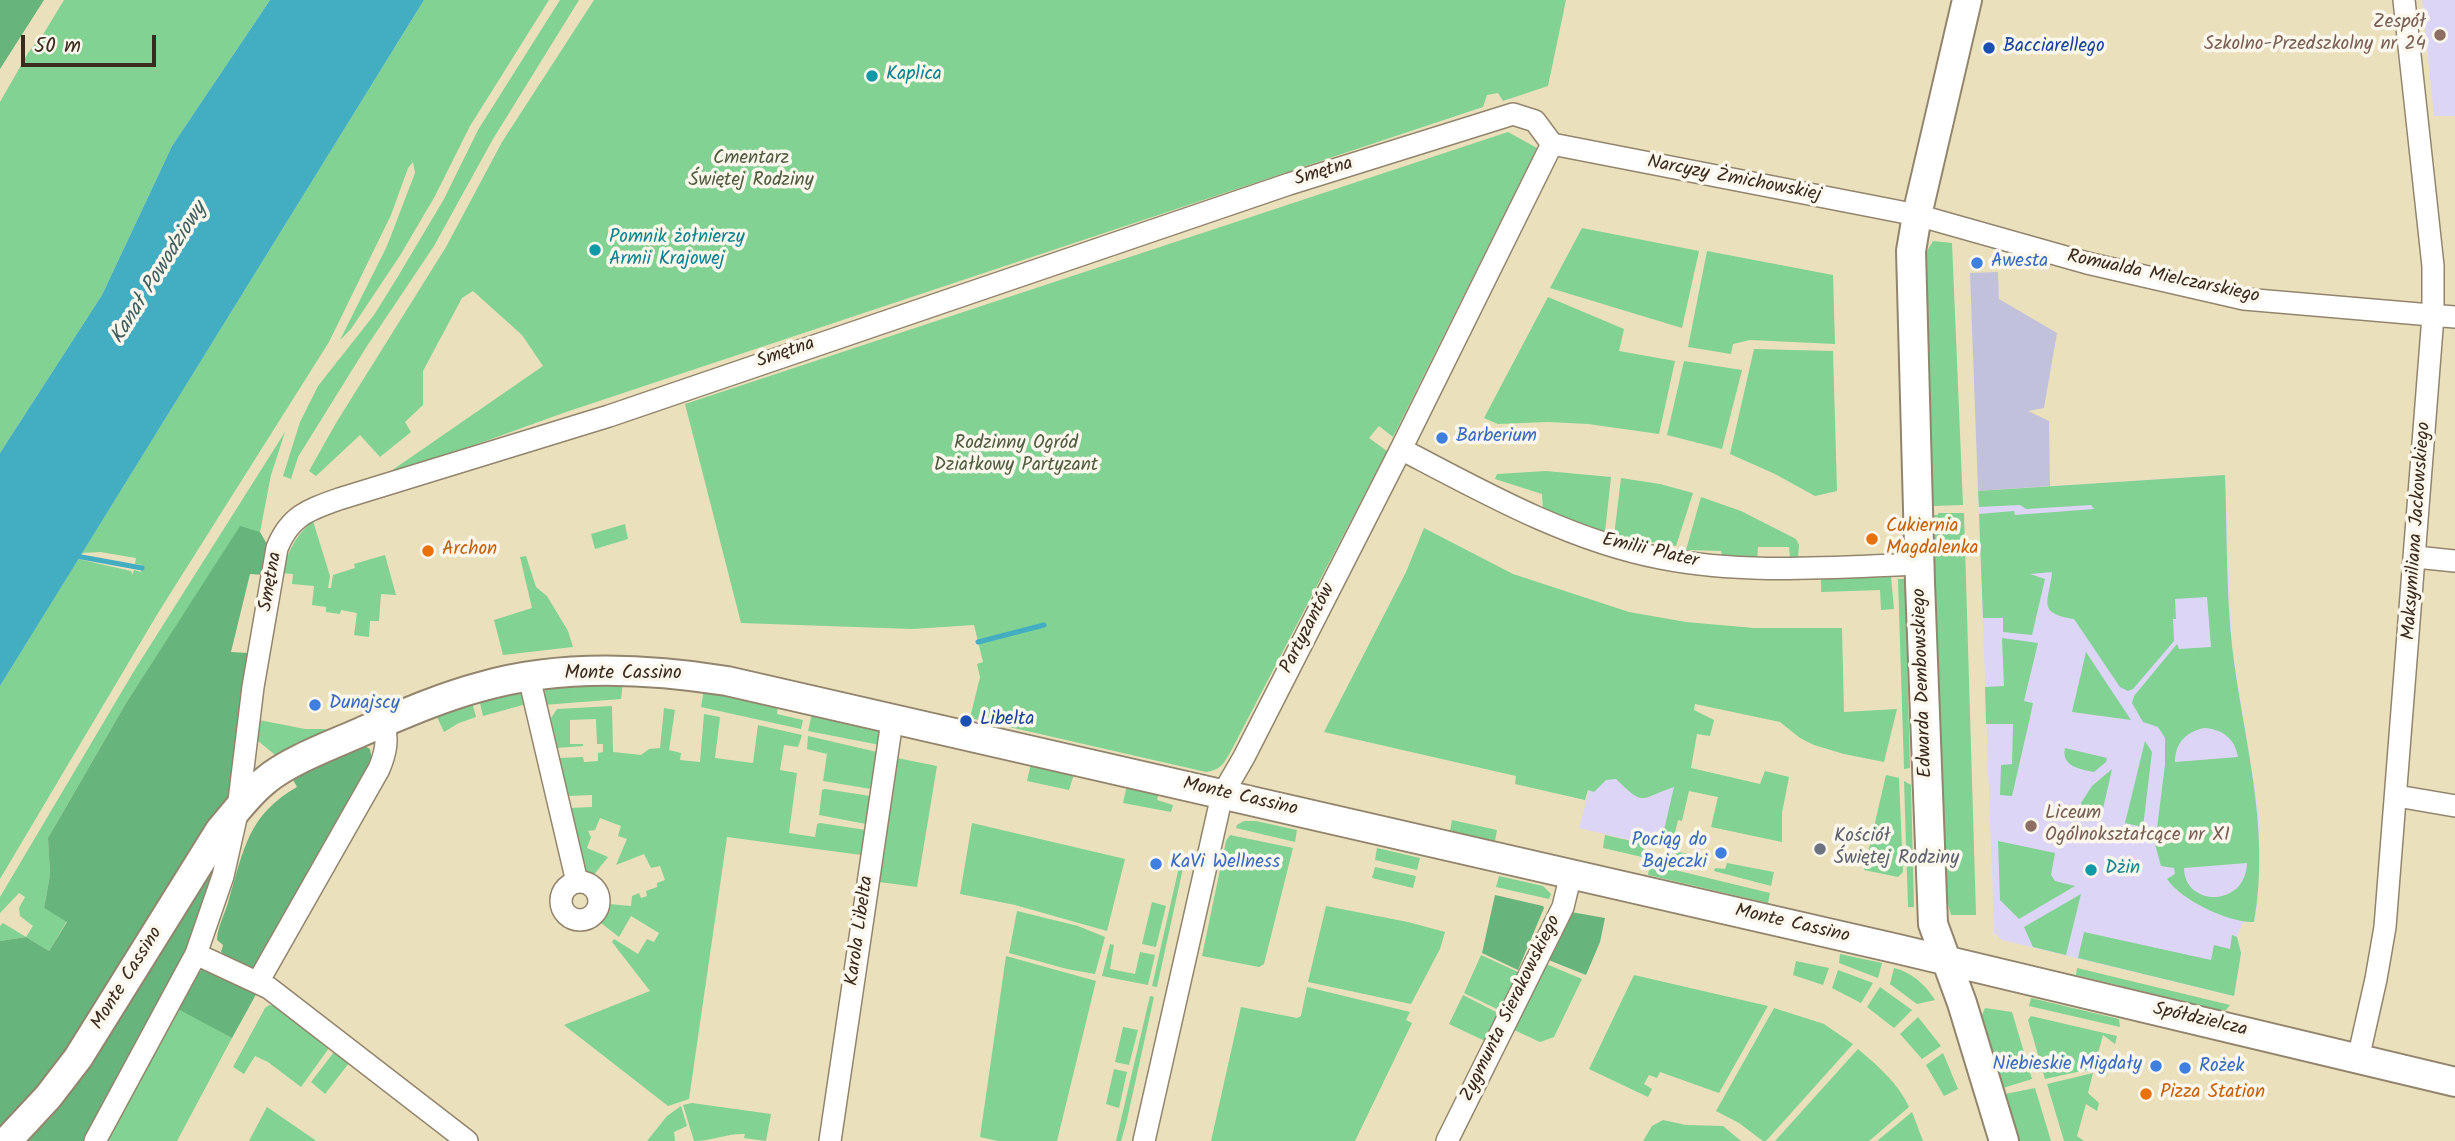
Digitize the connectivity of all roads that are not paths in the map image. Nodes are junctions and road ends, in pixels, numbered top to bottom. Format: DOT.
graph roads {
  1 [pos="1967,0"];
  2 [pos="2404,0"];
  3 [pos="1552,144"];
  4 [pos="1917,215"];
  5 [pos="2433,316"];
  6 [pos="2455,317"];
  7 [pos="1401,449"];
  8 [pos="2416,557"];
  9 [pos="2455,561"];
  10 [pos="1920,564"];
  11 [pos="529,677"];
  12 [pos="892,720"];
  13 [pos="384,723"];
  14 [pos="1222,795"];
  15 [pos="2397,796"];
  16 [pos="2455,806"];
  17 [pos="238,808"];
  18 [pos="1572,874"];
  19 [pos="577,882"];
  20 [pos="196,954"];
  21 [pos="1946,961"];
  22 [pos="258,982"];
  23 [pos="2358,1059"];
  24 [pos="2455,1082"];
  25 [pos="7,1141"];
  26 [pos="95,1141"];
  27 [pos="467,1141"];
  28 [pos="831,1141"];
  29 [pos="1144,1141"];
  30 [pos="1447,1141"];
  31 [pos="2004,1141"];
  1 -- 4 [label="street, Edwarda Dembowskiego"];
  2 -- 5 [label="street, Maksymiliana Jackowskiego"];
  3 -- 4 [label="street, Narcyzy Żmichowskiej"];
  3 -- 7 [label="street, Partyzantów"];
  3 -- 17 [label="street, Smętna"];
  4 -- 5 [label="street, Romualda Mielczarskiego"];
  4 -- 10 [label="street, Edwarda Dembowskiego"];
  5 -- 6 [label="street, Romualda Mielczarskiego"];
  5 -- 8 [label="street, Maksymiliana Jackowskiego"];
  7 -- 10 [label="street, Emilii Plater"];
  7 -- 14 [label="street, Partyzantów"];
  8 -- 9 [label="street"];
  8 -- 15 [label="street, Maksymiliana Jackowskiego"];
  10 -- 21 [label="street, Edwarda Dembowskiego"];
  11 -- 12 [label="street, Monte Cassino"];
  11 -- 13 [label="street, Monte Cassino"];
  11 -- 19 [label="street"];
  12 -- 14 [label="street, Monte Cassino"];
  12 -- 28 [label="street, Karola Libelta"];
  13 -- 17 [label="street, Monte Cassino"];
  13 -- 22 [label="street"];
  14 -- 18 [label="street, Monte Cassino"];
  14 -- 29 [label="street, Partyzantów"];
  15 -- 16 [label="street"];
  15 -- 23 [label="street, Maksymiliana Jackowskiego"];
  17 -- 20 [label="street"];
  17 -- 25 [label="street, Monte Cassino"];
  18 -- 21 [label="street, Monte Cassino"];
  18 -- 30 [label="street, Zygmunta Sierakowskiego"];
  20 -- 22 [label="street"];
  20 -- 26 [label="street"];
  21 -- 23 [label="street, Spółdzielcza"];
  21 -- 31 [label="street, Edwarda Dembowskiego"];
  22 -- 27 [label="street"];
  23 -- 24 [label="street, Spółdzielcza"];
}
